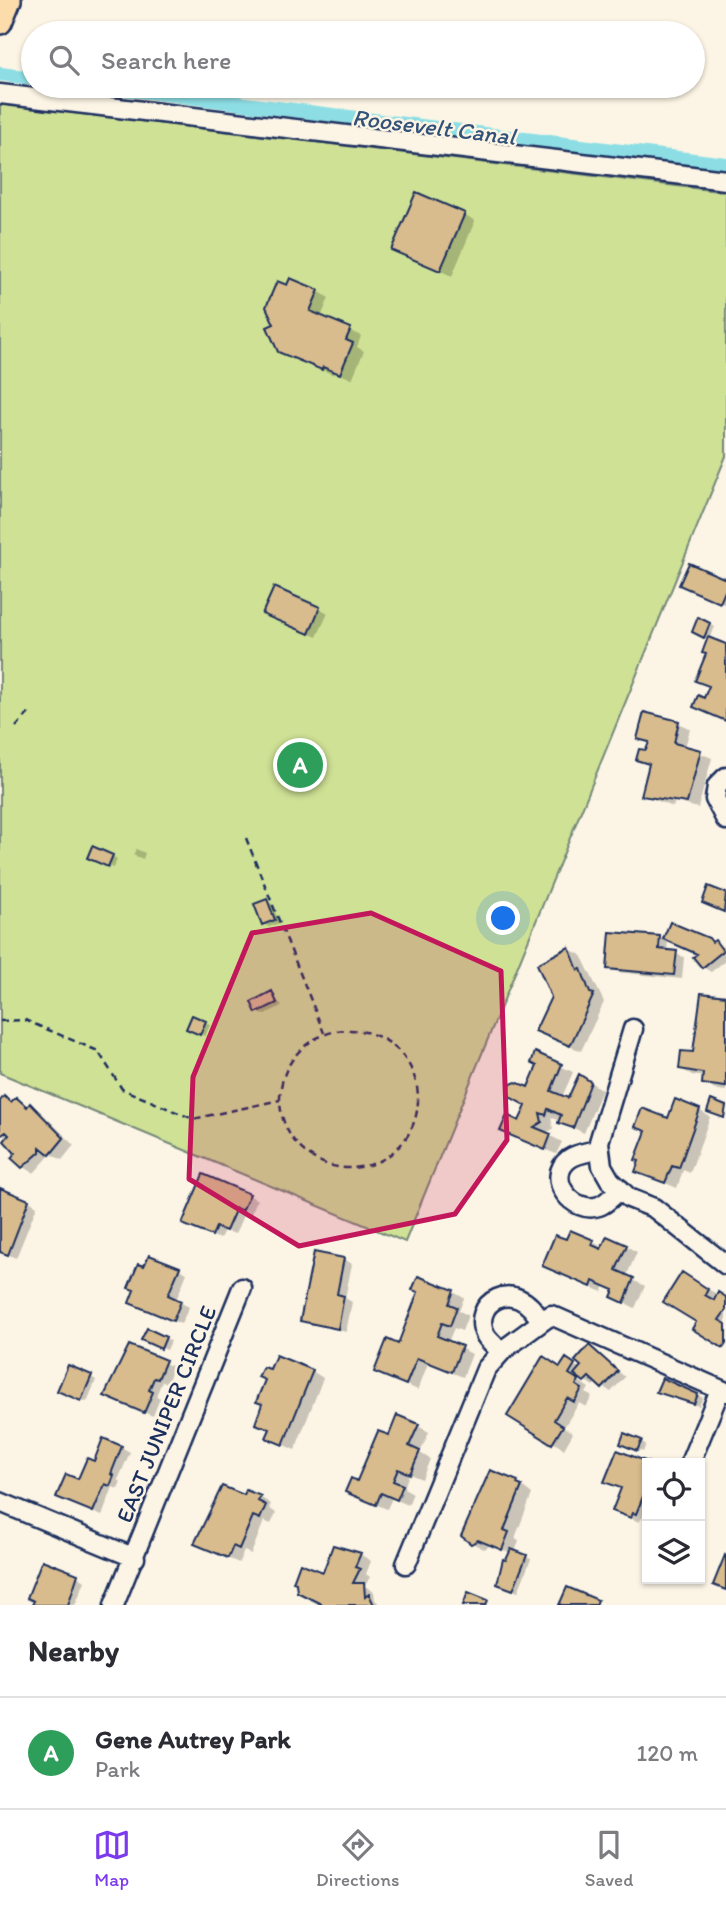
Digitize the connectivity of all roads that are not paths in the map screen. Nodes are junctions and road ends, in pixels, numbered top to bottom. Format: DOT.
graph roads {
  1 [pos="9,0"];
  2 [pos="0,23"];
  3 [pos="0,93"];
  4 [pos="21,96"];
  5 [pos="42,98"];
  6 [pos="726,180"];
  7 [pos="726,777"];
  8 [pos="726,820"];
  9 [pos="633,1029"];
  10 [pos="600,1149"];
  11 [pos="620,1189"];
  12 [pos="726,1265"];
  13 [pos="242,1288"];
  14 [pos="541,1322"];
  15 [pos="501,1352"];
  16 [pos="723,1391"];
  17 [pos="692,1458"];
  18 [pos="0,1502"];
  19 [pos="135,1558"];
  20 [pos="406,1564"];
  21 [pos="114,1605"];
  1 -- 2 [label="main road"];
  3 -- 4 [label="street"];
  5 -- 6 [label="street"];
  7 -- 8 [label="street"];
  9 -- 10 [label="street"];
  10 -- 11 [label="street"];
  10 -- 11 [label="street"];
  11 -- 12 [label="street"];
  13 -- 19 [label="street, EAST JUNIPER CIRCLE"];
  14 -- 15 [label="street"];
  14 -- 15 [label="street"];
  14 -- 16 [label="street"];
  15 -- 20 [label="street"];
  16 -- 17 [label="street"];
  18 -- 19 [label="street"];
  19 -- 21 [label="street, EAST JUNIPER CIRCLE"];
}
